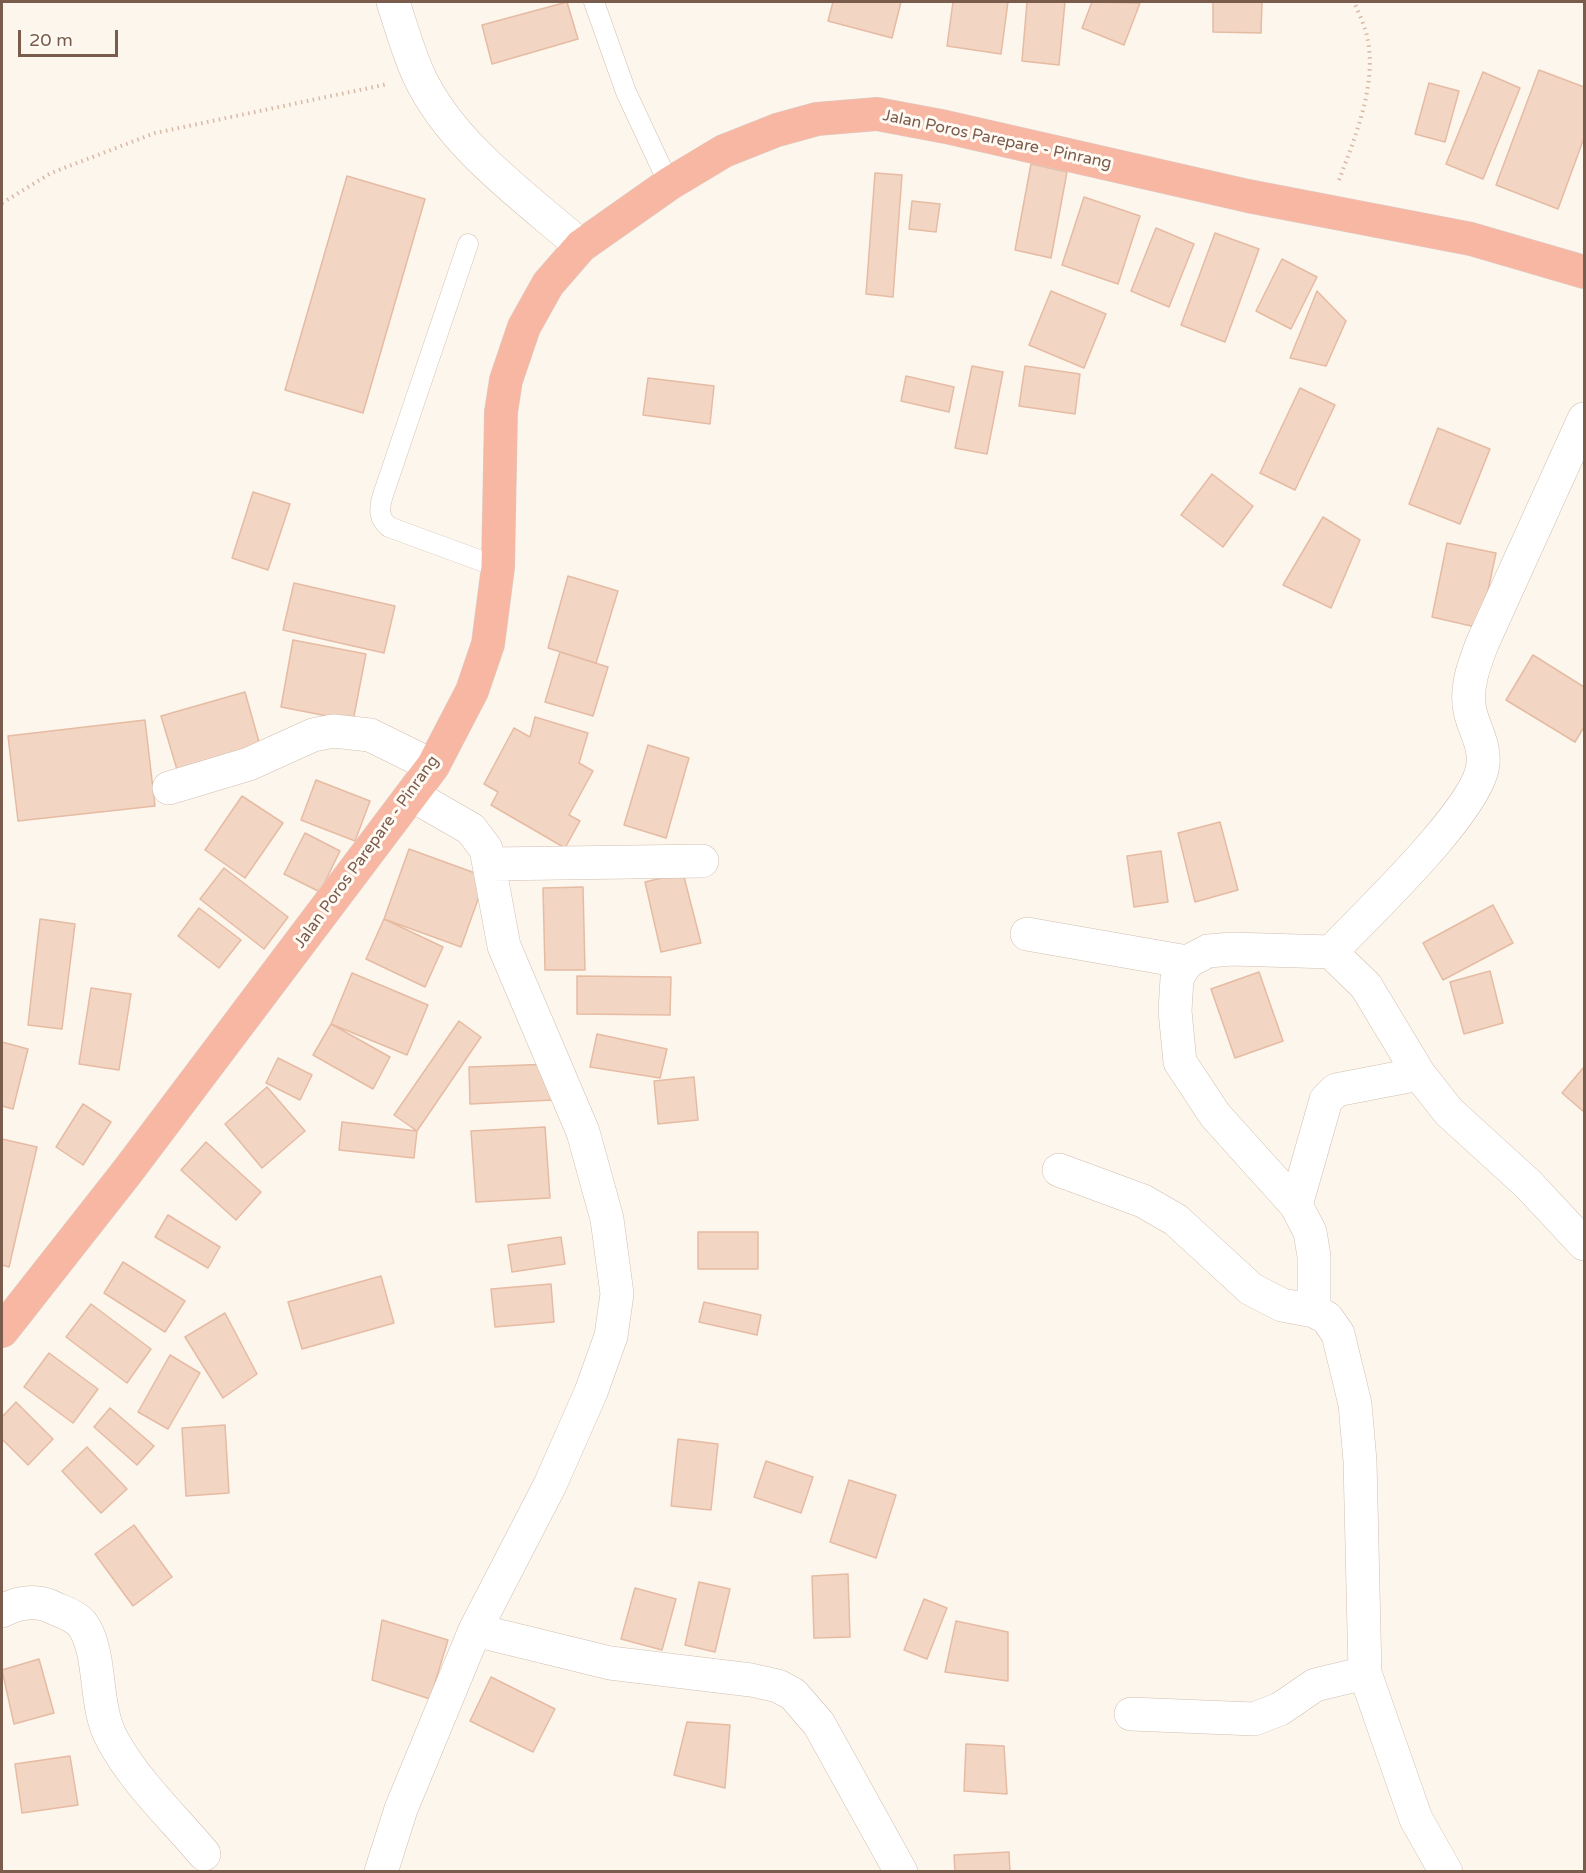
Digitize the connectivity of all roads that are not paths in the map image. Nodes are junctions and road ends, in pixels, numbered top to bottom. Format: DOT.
graph roads {
  1 [pos="393,2"];
  2 [pos="594,2"];
  3 [pos="669,184"];
  4 [pos="468,244"];
  5 [pos="581,246"];
  6 [pos="1584,272"];
  7 [pos="1584,419"];
  8 [pos="498,567"];
  9 [pos="433,766"];
  10 [pos="169,788"];
  11 [pos="412,795"];
  12 [pos="702,861"];
  13 [pos="491,864"];
  14 [pos="1027,934"];
  15 [pos="1331,952"];
  16 [pos="1186,962"];
  17 [pos="1419,1074"];
  18 [pos="1059,1170"];
  19 [pos="1296,1206"];
  20 [pos="1584,1244"];
  21 [pos="1314,1311"];
  22 [pos="4,1323"];
  23 [pos="2,1611"];
  24 [pos="475,1630"];
  25 [pos="1365,1673"];
  26 [pos="1131,1714"];
  27 [pos="204,1854"];
  28 [pos="381,1872"];
  29 [pos="901,1872"];
  30 [pos="1446,1872"];
  1 -- 5 [label="street"];
  2 -- 3 [label="lane"];
  3 -- 5 [label="highway, Jalan Poros Parepare - Pinrang"];
  3 -- 6 [label="highway, Jalan Poros Parepare - Pinrang"];
  4 -- 8 [label="lane"];
  5 -- 8 [label="highway, Jalan Poros Parepare - Pinrang"];
  7 -- 15 [label="street"];
  8 -- 9 [label="highway, Jalan Poros Parepare - Pinrang"];
  9 -- 10 [label="street"];
  9 -- 11 [label="highway, Jalan Poros Parepare - Pinrang"];
  11 -- 13 [label="street"];
  11 -- 22 [label="highway, Jalan Poros Parepare - Pinrang"];
  12 -- 13 [label="street"];
  13 -- 24 [label="street"];
  14 -- 16 [label="street"];
  15 -- 16 [label="street"];
  15 -- 17 [label="street"];
  16 -- 19 [label="street"];
  17 -- 19 [label="street"];
  17 -- 20 [label="street"];
  18 -- 21 [label="street"];
  19 -- 21 [label="street"];
  21 -- 25 [label="street"];
  23 -- 27 [label="street"];
  24 -- 28 [label="street"];
  24 -- 29 [label="street"];
  25 -- 26 [label="street"];
  25 -- 30 [label="street"];
}
